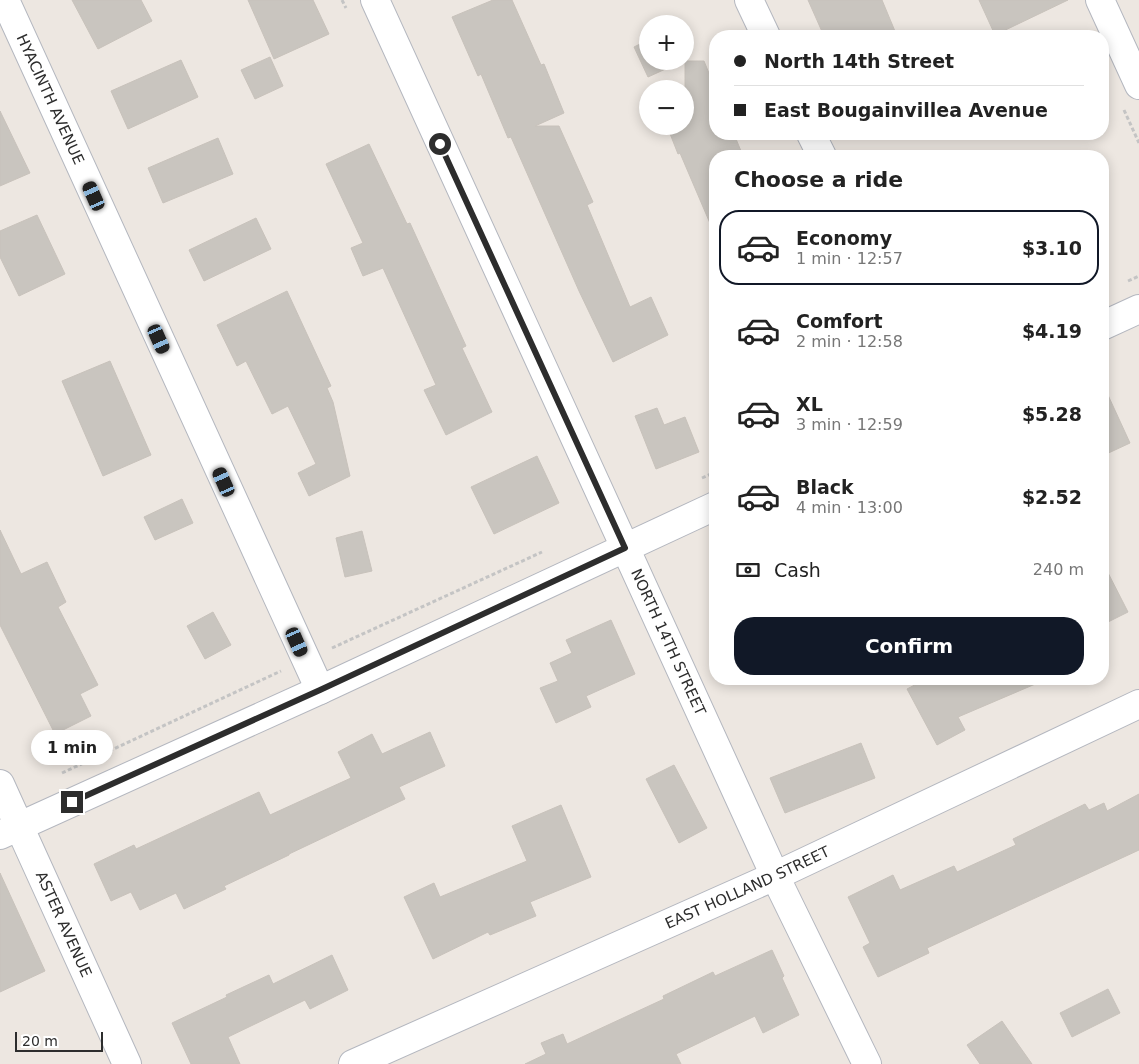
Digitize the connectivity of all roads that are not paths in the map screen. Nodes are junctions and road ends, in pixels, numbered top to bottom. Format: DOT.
graph roads {
  1 [pos="4,0"];
  2 [pos="375,0"];
  3 [pos="749,0"];
  4 [pos="1100,0"];
  5 [pos="763,30"];
  6 [pos="1139,85"];
  7 [pos="1139,309"];
  8 [pos="1109,323"];
  9 [pos="709,509"];
  10 [pos="625,548"];
  11 [pos="320,690"];
  12 [pos="1139,704"];
  13 [pos="0,784"];
  14 [pos="10,830"];
  15 [pos="775,876"];
  16 [pos="127,1064"];
  17 [pos="354,1064"];
  18 [pos="867,1064"];
  1 -- 11 [label="street, HYACINTH AVENUE"];
  2 -- 10 [label="street, NORTH 14TH STREET"];
  3 -- 5 [label="street"];
  4 -- 6 [label="street"];
  7 -- 8 [label="street"];
  9 -- 10 [label="street"];
  10 -- 11 [label="street"];
  10 -- 15 [label="street, NORTH 14TH STREET"];
  11 -- 14 [label="street"];
  12 -- 15 [label="street, EAST HOLLAND STREET"];
  13 -- 14 [label="street, ASTER AVENUE"];
  14 -- 16 [label="street, ASTER AVENUE"];
  15 -- 17 [label="street, EAST HOLLAND STREET"];
  15 -- 18 [label="street, NORTH 14TH STREET"];
}
